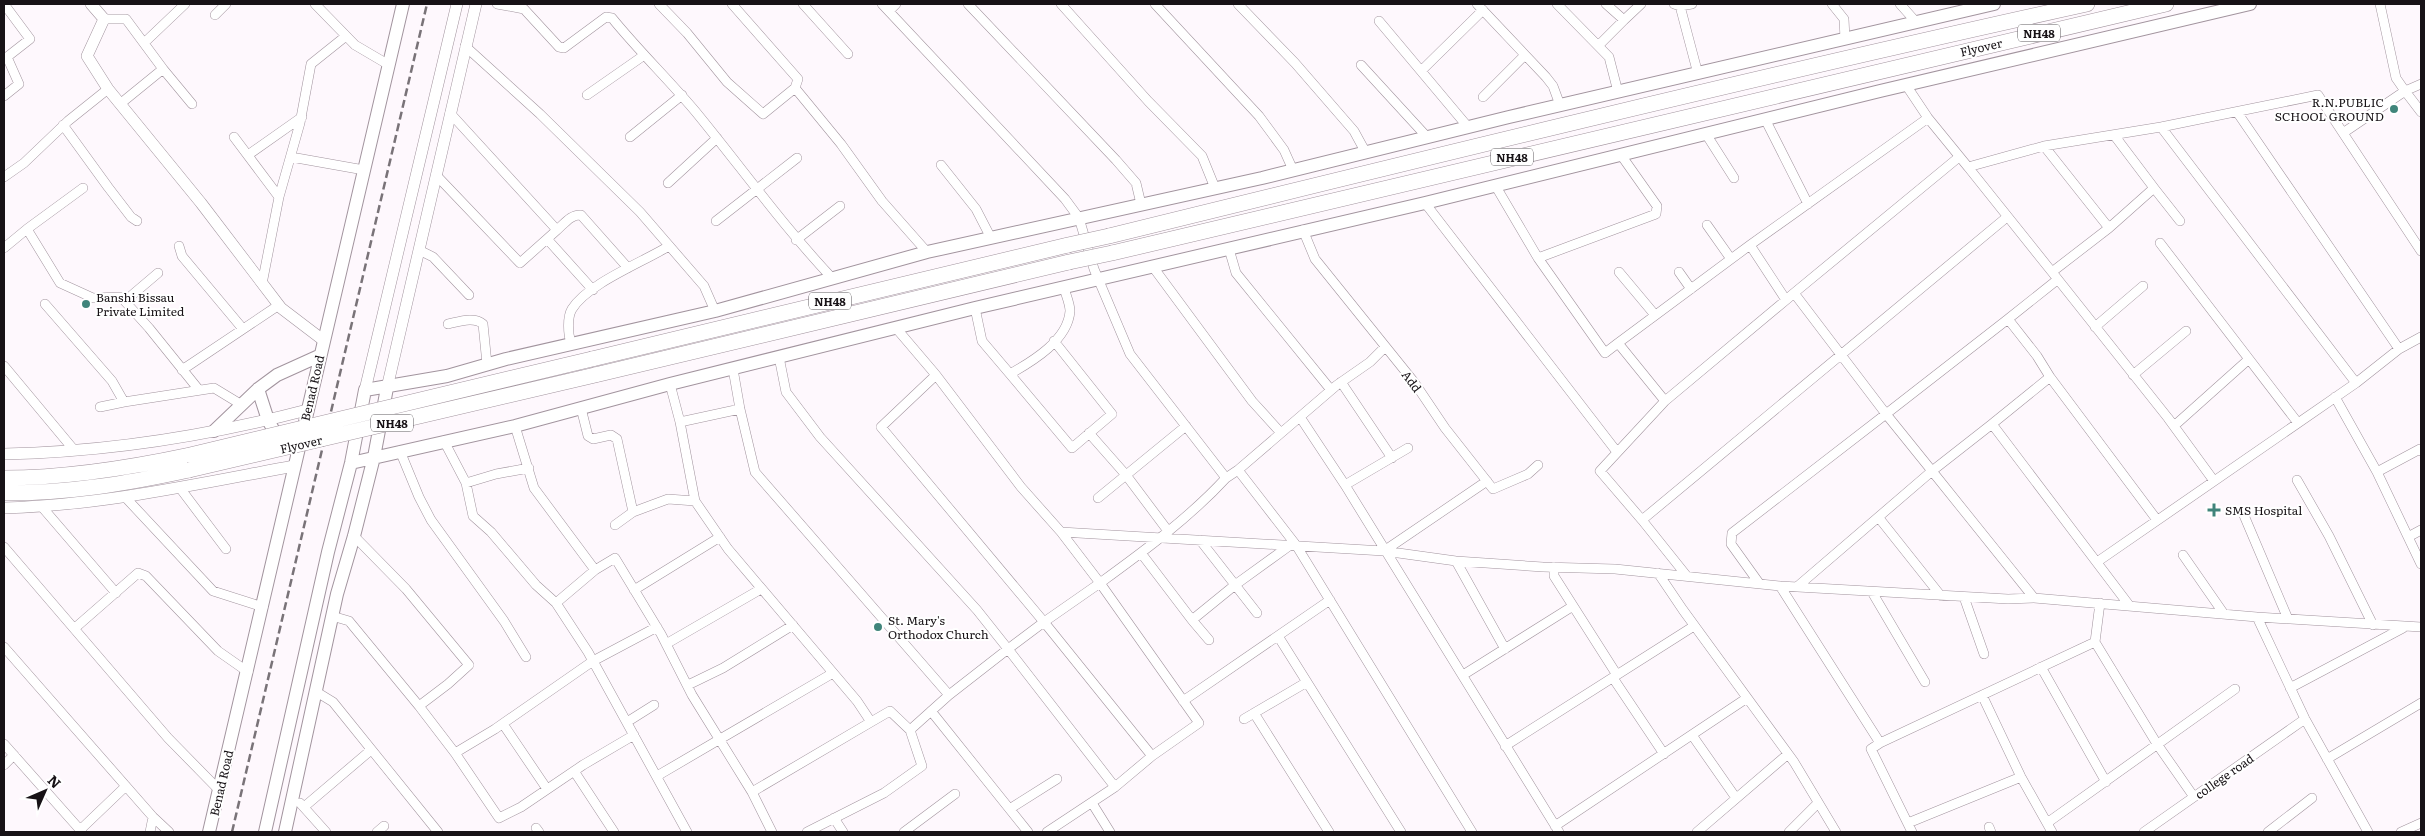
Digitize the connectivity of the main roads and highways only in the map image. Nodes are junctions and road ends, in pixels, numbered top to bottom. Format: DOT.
graph roads {
  1 [pos="403,4"];
  2 [pos="1994,4"];
  3 [pos="2087,4"];
  4 [pos="2166,4"];
  5 [pos="2250,4"];
  6 [pos="319,356"];
  7 [pos="386,388"];
  8 [pos="258,389"];
  9 [pos="214,431"];
  10 [pos="374,457"];
  11 [pos="351,463"];
  12 [pos="294,466"];
  13 [pos="4,478"];
  14 [pos="4,493"];
  15 [pos="209,832"];
  16 [pos="265,832"];
  17 [pos="285,832"];
  1 -- 6 [label="main road, Benad Road"];
  2 -- 7 [label="main road"];
  3 -- 13 [label="highway, Flyover / NH48, bridge"];
  4 -- 14 [label="highway, Flyover / NH48, bridge"];
  5 -- 10 [label="main road"];
  6 -- 8 [label="main road"];
  6 -- 12 [label="main road, Benad Road"];
  7 -- 10 [label="main road"];
  7 -- 11 [label="main road"];
  8 -- 9 [label="main road"];
  8 -- 12 [label="main road"];
  10 -- 11 [label="main road"];
  10 -- 17 [label="main road"];
  11 -- 16 [label="main road"];
  12 -- 15 [label="main road, Benad Road"];
}
